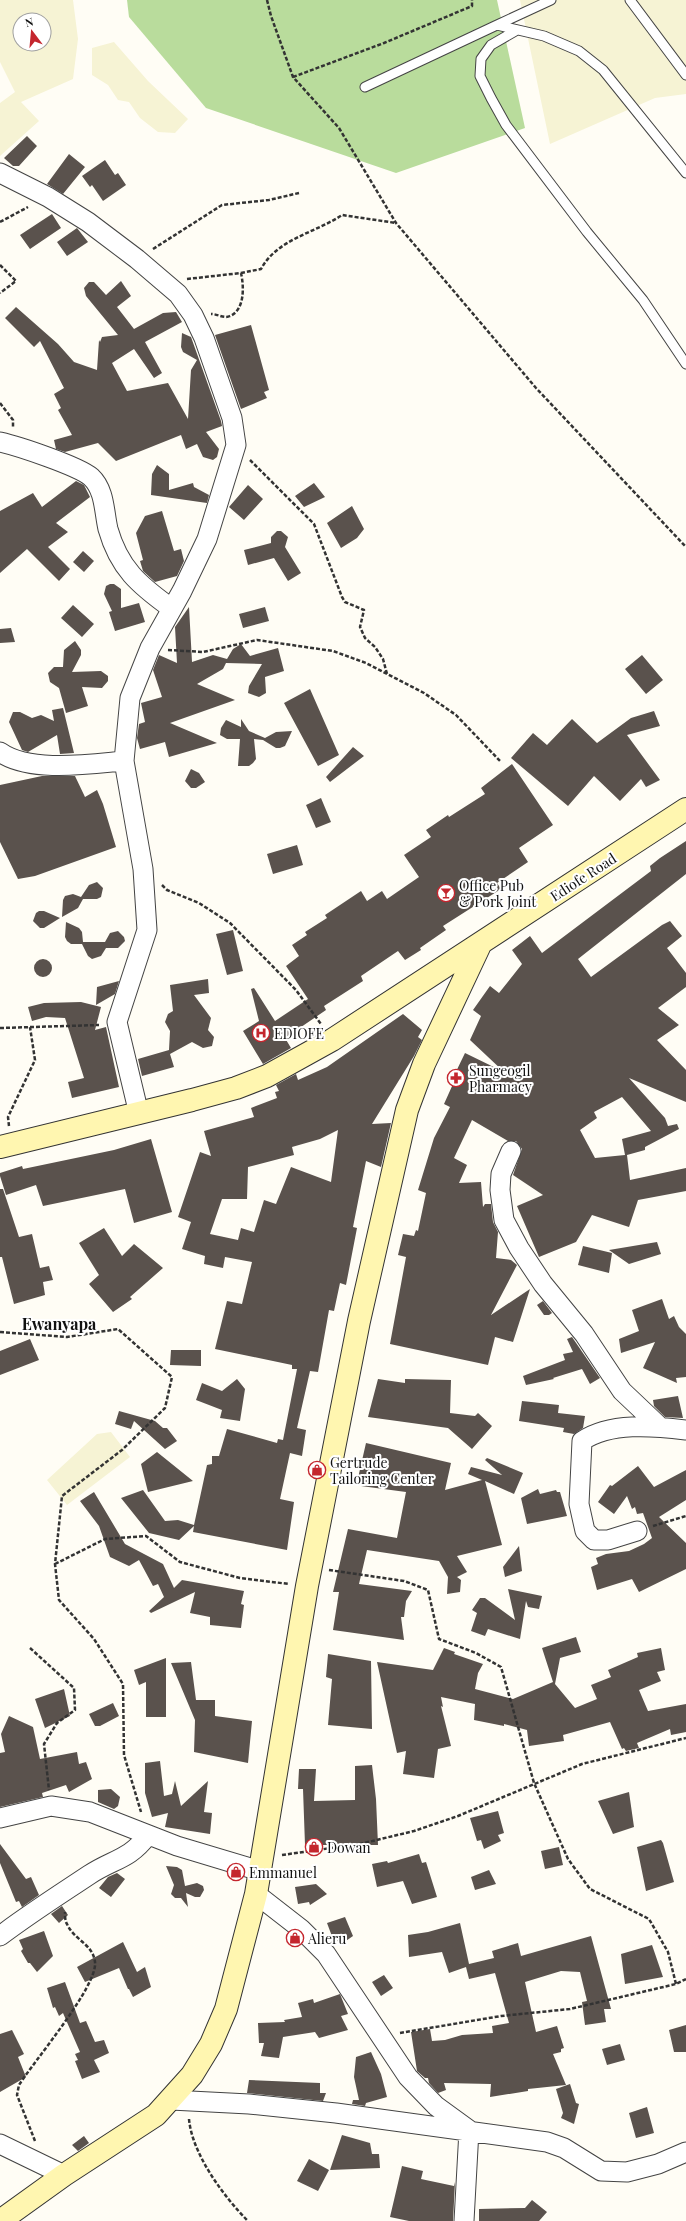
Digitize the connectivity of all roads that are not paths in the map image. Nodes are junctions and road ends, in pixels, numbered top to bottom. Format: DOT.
graph roads {
  1 [pos="551,0"];
  2 [pos="630,0"];
  3 [pos="497,25"];
  4 [pos="517,30"];
  5 [pos="686,75"];
  6 [pos="365,87"];
  7 [pos="686,173"];
  8 [pos="0,174"];
  9 [pos="686,364"];
  10 [pos="7,444"];
  11 [pos="171,608"];
  12 [pos="0,752"];
  13 [pos="124,761"];
  14 [pos="686,809"];
  15 [pos="480,945"];
  16 [pos="139,1114"];
  17 [pos="6,1146"];
  18 [pos="511,1151"];
  19 [pos="660,1427"];
  20 [pos="686,1430"];
  21 [pos="637,1531"];
  22 [pos="0,1818"];
  23 [pos="147,1836"];
  24 [pos="260,1865"];
  25 [pos="256,1894"];
  26 [pos="0,1936"];
  27 [pos="180,2101"];
  28 [pos="468,2130"];
  29 [pos="0,2144"];
  30 [pos="685,2156"];
  31 [pos="64,2175"];
  32 [pos="0,2221"];
  33 [pos="464,2221"];
  1 -- 3 [label="lane"];
  2 -- 5 [label="lane"];
  3 -- 4 [label="lane"];
  3 -- 6 [label="lane"];
  4 -- 7 [label="lane"];
  4 -- 9 [label="lane"];
  8 -- 11 [label="street"];
  10 -- 11 [label="street"];
  11 -- 13 [label="street"];
  12 -- 13 [label="street"];
  13 -- 16 [label="street"];
  14 -- 15 [label="street, Ediofe Road"];
  15 -- 16 [label="street, Ediofe Road"];
  15 -- 24 [label="street"];
  16 -- 17 [label="street, Ediofe Road"];
  18 -- 19 [label="street"];
  19 -- 20 [label="street"];
  19 -- 21 [label="street"];
  22 -- 23 [label="street"];
  23 -- 24 [label="street"];
  23 -- 26 [label="street"];
  24 -- 25 [label="street"];
  25 -- 27 [label="street"];
  25 -- 28 [label="street"];
  27 -- 28 [label="street"];
  27 -- 31 [label="street"];
  28 -- 30 [label="street"];
  28 -- 33 [label="street"];
  29 -- 31 [label="street"];
  31 -- 32 [label="street"];
}
